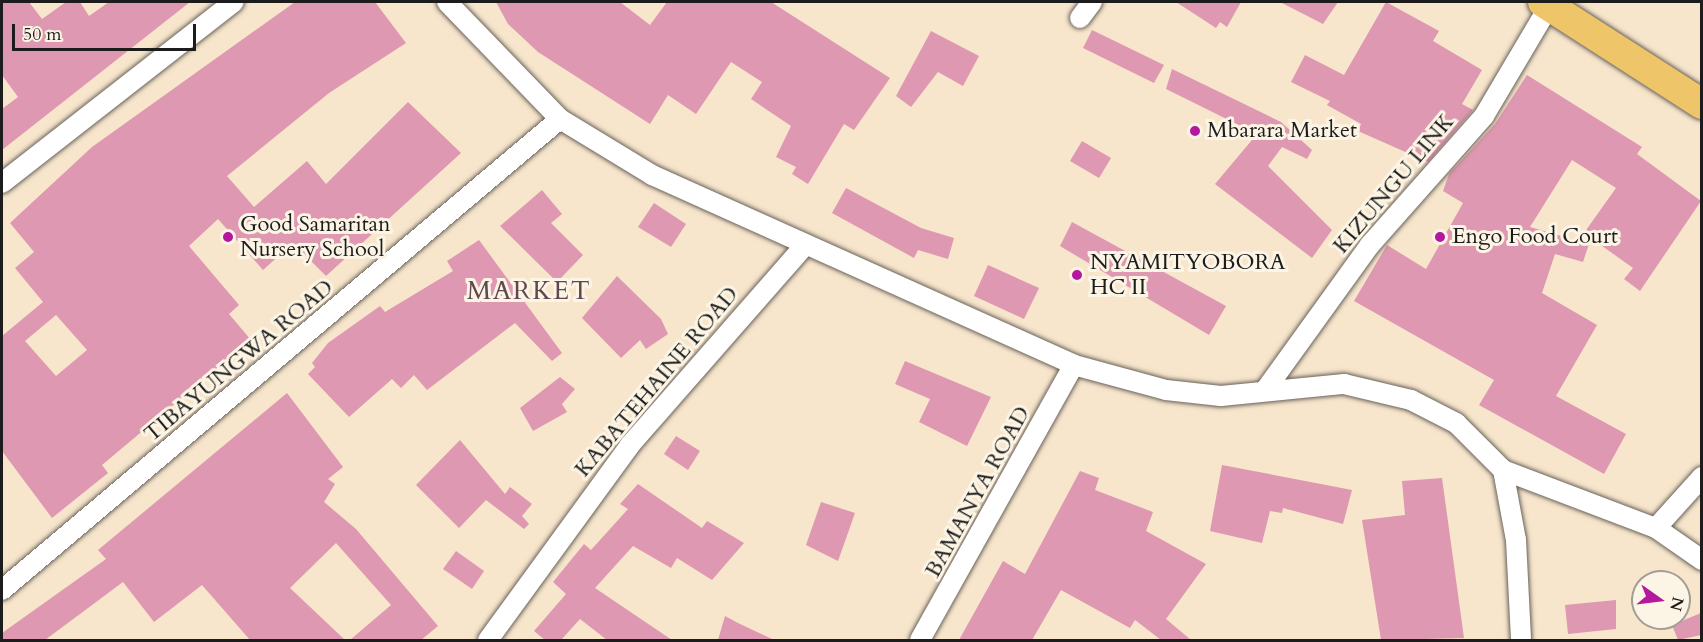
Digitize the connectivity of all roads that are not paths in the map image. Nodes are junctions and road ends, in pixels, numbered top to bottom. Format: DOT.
graph roads {
  1 [pos="234,2"];
  2 [pos="447,2"];
  3 [pos="1092,2"];
  4 [pos="1546,4"];
  5 [pos="1080,18"];
  6 [pos="1701,104"];
  7 [pos="560,119"];
  8 [pos="2,183"];
  9 [pos="805,245"];
  10 [pos="1074,365"];
  11 [pos="1266,389"];
  12 [pos="1503,470"];
  13 [pos="1701,477"];
  14 [pos="1656,528"];
  15 [pos="1701,560"];
  16 [pos="2,590"];
  17 [pos="488,640"];
  18 [pos="920,640"];
  19 [pos="1521,640"];
  1 -- 8 [label="street"];
  2 -- 7 [label="street"];
  3 -- 5 [label="street"];
  4 -- 6 [label="main road"];
  4 -- 11 [label="street, KIZUNGU LINK"];
  7 -- 9 [label="street"];
  7 -- 16 [label="street, TIBAYUNGWA ROAD"];
  9 -- 10 [label="street"];
  9 -- 17 [label="street, KABATEHAINE ROAD"];
  10 -- 11 [label="street"];
  10 -- 18 [label="street, BAMANYA ROAD"];
  11 -- 12 [label="street"];
  12 -- 14 [label="street"];
  12 -- 19 [label="street"];
  13 -- 14 [label="street"];
  14 -- 15 [label="street"];
}
